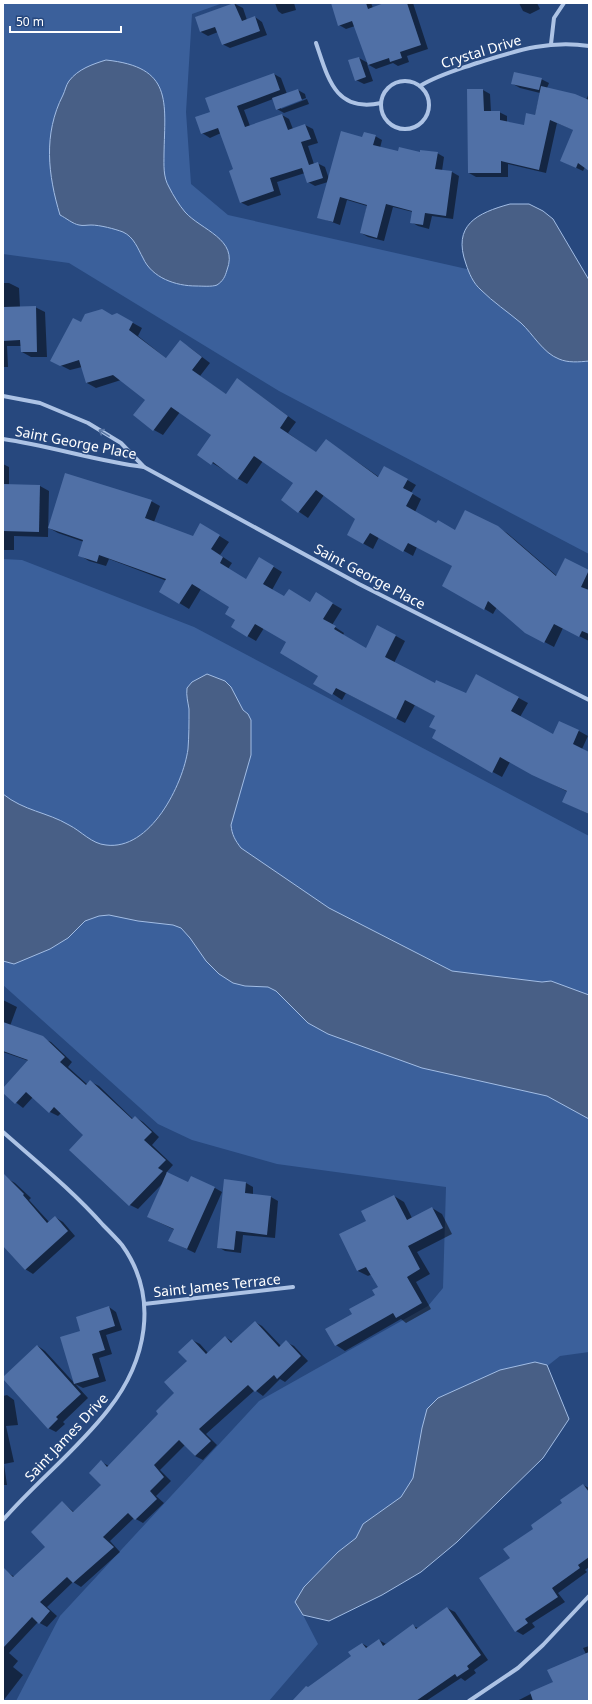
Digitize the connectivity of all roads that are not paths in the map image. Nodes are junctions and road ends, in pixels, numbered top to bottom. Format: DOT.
graph roads {
  1 [pos="564,3"];
  2 [pos="316,43"];
  3 [pos="551,44"];
  4 [pos="589,46"];
  5 [pos="420,86"];
  6 [pos="381,103"];
  7 [pos="3,396"];
  8 [pos="3,439"];
  9 [pos="144,467"];
  10 [pos="589,700"];
  11 [pos="3,1132"];
  12 [pos="293,1287"];
  13 [pos="144,1304"];
  14 [pos="3,1520"];
  15 [pos="589,1596"];
  16 [pos="469,1701"];
  1 -- 3 [label="street"];
  2 -- 6 [label="street"];
  3 -- 4 [label="street, Crystal Drive"];
  3 -- 5 [label="street, Crystal Drive"];
  5 -- 6 [label="street"];
  5 -- 6 [label="street"];
  9 -- 7 [label="street, Saint George Place, one-way"];
  8 -- 9 [label="street, Saint George Place"];
  9 -- 10 [label="street, Saint George Place"];
  11 -- 13 [label="street, Saint James Drive"];
  12 -- 13 [label="street, Saint James Terrace"];
  13 -- 14 [label="street, Saint James Drive"];
  15 -- 16 [label="street"];
}
